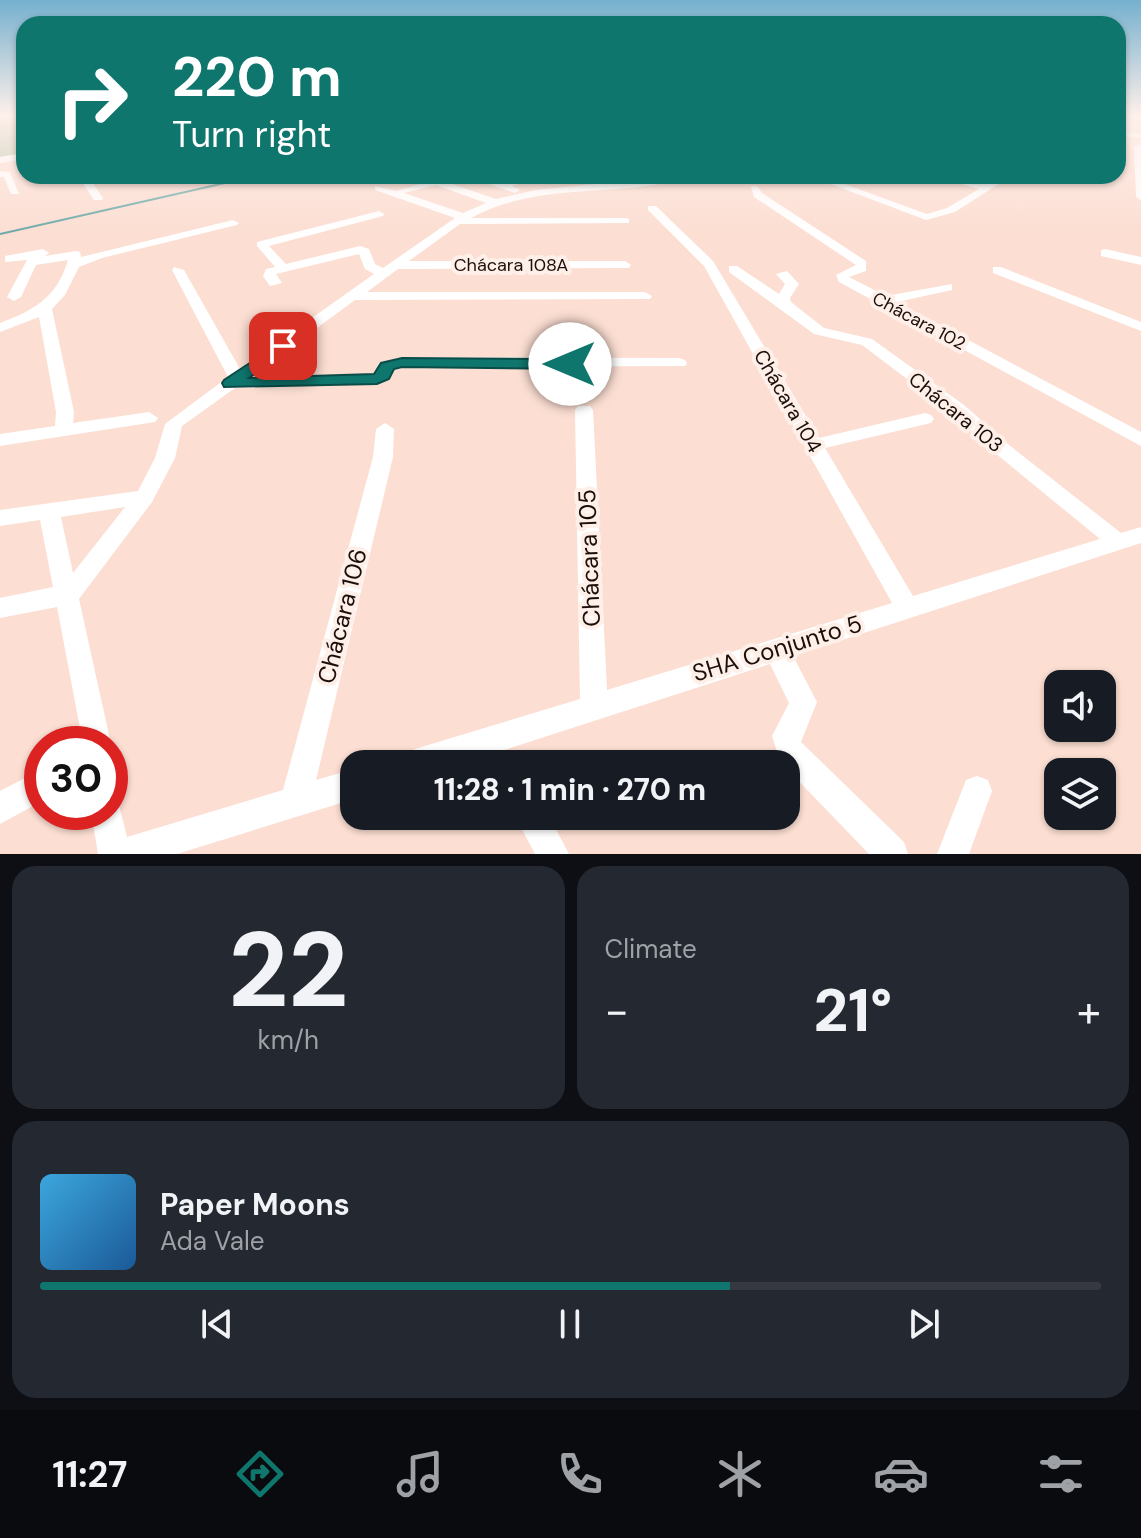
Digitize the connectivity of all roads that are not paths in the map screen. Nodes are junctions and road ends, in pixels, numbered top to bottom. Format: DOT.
graph roads {
  1 [pos="1135,163"];
  2 [pos="0,174"];
  3 [pos="88,184"];
  4 [pos="429,184"];
  5 [pos="443,184"];
  6 [pos="496,184"];
  7 [pos="508,184"];
  8 [pos="638,184"];
  9 [pos="836,184"];
  10 [pos="971,184"];
  11 [pos="994,184"];
  12 [pos="502,186"];
  13 [pos="378,188"];
  14 [pos="754,188"];
  15 [pos="988,188"];
  16 [pos="401,191"];
  17 [pos="15,192"];
  18 [pos="525,193"];
  19 [pos="1141,197"];
  20 [pos="98,198"];
  21 [pos="494,202"];
  22 [pos="652,208"];
  23 [pos="379,214"];
  24 [pos="460,219"];
  25 [pos="625,221"];
  26 [pos="233,223"];
  27 [pos="334,246"];
  28 [pos="1105,253"];
  29 [pos="56,256"];
  30 [pos="9,259"];
  31 [pos="1141,261"];
  32 [pos="73,265"];
  33 [pos="625,265"];
  34 [pos="391,268"];
  35 [pos="283,269"];
  36 [pos="733,269"];
  37 [pos="178,270"];
  38 [pos="997,270"];
  39 [pos="782,274"];
  40 [pos="275,283"];
  41 [pos="947,287"];
  42 [pos="353,296"];
  43 [pos="645,296"];
  44 [pos="14,297"];
  45 [pos="883,301"];
  46 [pos="784,304"];
  47 [pos="45,310"];
  48 [pos="1141,327"];
  49 [pos="0,328"];
  50 [pos="679,363"];
  51 [pos="234,381"];
  52 [pos="584,410"];
  53 [pos="149,418"];
  54 [pos="925,419"];
  55 [pos="64,429"];
  56 [pos="385,429"];
  57 [pos="0,440"];
  58 [pos="1141,440"];
  59 [pos="813,445"];
  60 [pos="145,497"];
  61 [pos="49,511"];
  62 [pos="0,518"];
  63 [pos="1129,538"];
  64 [pos="66,595"];
  65 [pos="0,608"];
  66 [pos="907,608"];
  67 [pos="776,649"];
  68 [pos="594,706"];
  69 [pos="93,726"];
  70 [pos="458,750"];
  71 [pos="340,789"];
  72 [pos="977,791"];
  73 [pos="24,794"];
  74 [pos="295,803"];
  75 [pos="0,808"];
  76 [pos="110,830"];
  77 [pos="539,830"];
  78 [pos="114,854"];
  79 [pos="125,854"];
  80 [pos="553,854"];
  81 [pos="892,854"];
  82 [pos="953,854"];
  1 -- 19 [label="street"];
  2 -- 17 [label="street"];
  3 -- 20 [label="street"];
  4 -- 16 [label="street"];
  5 -- 21 [label="street"];
  6 -- 12 [label="street"];
  7 -- 12 [label="street"];
  8 -- 18 [label="street"];
  9 -- 15 [label="street"];
  10 -- 15 [label="street"];
  11 -- 15 [label="street"];
  12 -- 18 [label="street"];
  13 -- 24 [label="street"];
  14 -- 45 [label="street, Chácara 102"];
  18 -- 21 [label="street"];
  21 -- 24 [label="street"];
  22 -- 59 [label="street, Chácara 104"];
  23 -- 35 [label="street"];
  24 -- 25 [label="street"];
  24 -- 34 [label="street"];
  26 -- 32 [label="street"];
  27 -- 34 [label="street"];
  28 -- 31 [label="street"];
  29 -- 30 [label="street"];
  29 -- 32 [label="street"];
  29 -- 44 [label="street"];
  32 -- 47 [label="street"];
  33 -- 34 [label="street, Chácara 108A"];
  34 -- 35 [label="street"];
  34 -- 42 [label="street"];
  35 -- 40 [label="street"];
  36 -- 46 [label="street, Chácara 103"];
  37 -- 51 [label="street"];
  38 -- 48 [label="street"];
  39 -- 46 [label="street"];
  41 -- 45 [label="street"];
  42 -- 43 [label="street"];
  42 -- 51 [label="street"];
  45 -- 58 [label="street, Chácara 102"];
  46 -- 63 [label="street, Chácara 103"];
  47 -- 49 [label="street"];
  47 -- 55 [label="street"];
  50 -- 51 [label="street"];
  51 -- 60 [label="street"];
  52 -- 68 [label="street, Chácara 105"];
  53 -- 55 [label="street"];
  54 -- 59 [label="street"];
  55 -- 57 [label="street"];
  56 -- 74 [label="street, Chácara 106"];
  59 -- 66 [label="street, Chácara 104"];
  60 -- 61 [label="street"];
  60 -- 64 [label="street"];
  61 -- 62 [label="street"];
  61 -- 64 [label="street"];
  63 -- 66 [label="street, SHA Conjunto 5"];
  64 -- 65 [label="street"];
  64 -- 69 [label="street"];
  66 -- 67 [label="street, SHA Conjunto 5"];
  67 -- 68 [label="street, SHA Conjunto 5"];
  67 -- 81 [label="street"];
  68 -- 70 [label="street, SHA Conjunto 5"];
  71 -- 74 [label="street"];
  72 -- 82 [label="street"];
  73 -- 75 [label="street"];
  74 -- 79 [label="street"];
  76 -- 78 [label="street"];
  77 -- 80 [label="street"];
}
